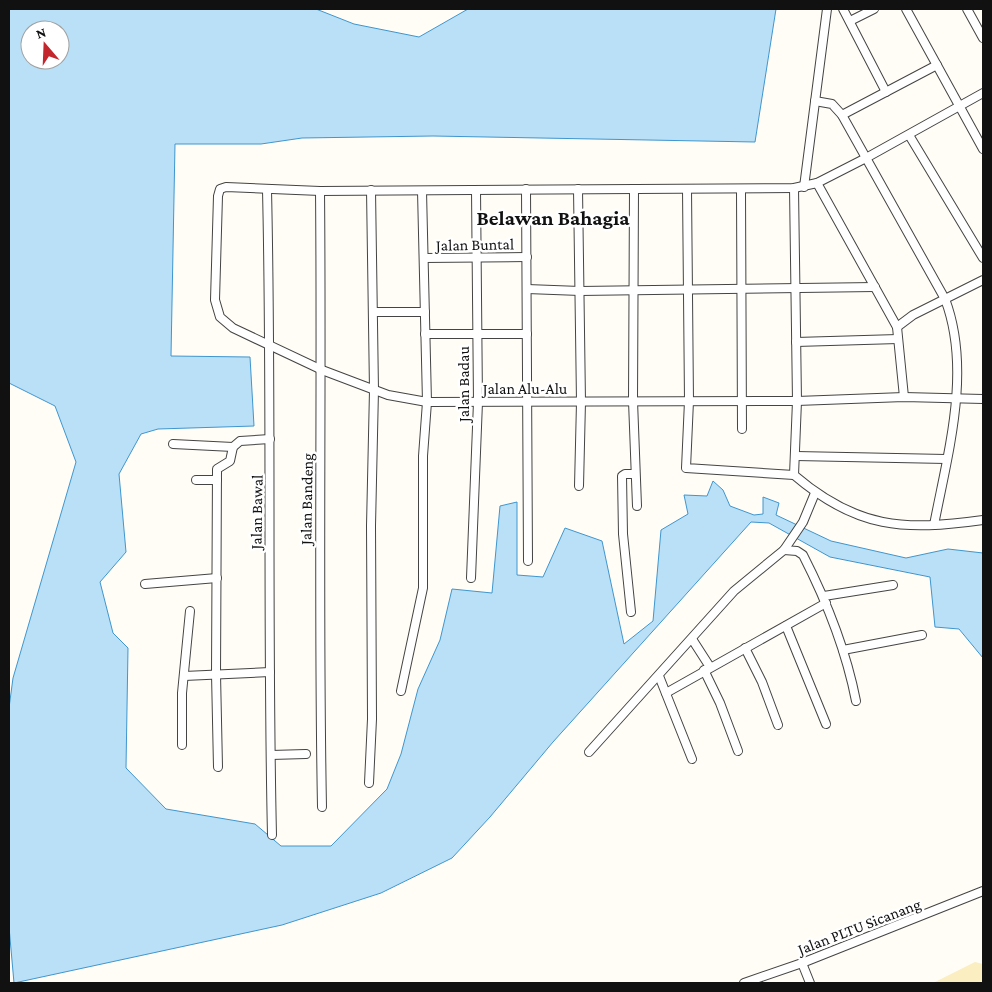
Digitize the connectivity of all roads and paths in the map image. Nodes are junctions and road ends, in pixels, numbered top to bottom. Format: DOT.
graph roads {
  1 [pos="827,9"];
  2 [pos="843,9"];
  3 [pos="874,9"];
  4 [pos="906,9"];
  5 [pos="967,9"];
  6 [pos="850,21"];
  7 [pos="983,38"];
  8 [pos="937,65"];
  9 [pos="886,92"];
  10 [pos="983,94"];
  11 [pos="815,101"];
  12 [pos="960,107"];
  13 [pos="842,115"];
  14 [pos="909,135"];
  15 [pos="983,149"];
  16 [pos="866,158"];
  17 [pos="817,183"];
  18 [pos="804,187"];
  19 [pos="578,188"];
  20 [pos="687,188"];
  21 [pos="794,188"];
  22 [pos="526,189"];
  23 [pos="267,190"];
  24 [pos="372,190"];
  25 [pos="476,190"];
  26 [pos="634,190"];
  27 [pos="741,190"];
  28 [pos="320,191"];
  29 [pos="422,191"];
  30 [pos="527,257"];
  31 [pos="424,258"];
  32 [pos="476,258"];
  33 [pos="983,258"];
  34 [pos="983,280"];
  35 [pos="874,287"];
  36 [pos="687,288"];
  37 [pos="796,288"];
  38 [pos="527,289"];
  39 [pos="741,289"];
  40 [pos="633,290"];
  41 [pos="580,291"];
  42 [pos="945,298"];
  43 [pos="374,312"];
  44 [pos="425,312"];
  45 [pos="897,327"];
  46 [pos="425,334"];
  47 [pos="477,334"];
  48 [pos="527,334"];
  49 [pos="898,339"];
  50 [pos="796,342"];
  51 [pos="270,345"];
  52 [pos="322,370"];
  53 [pos="374,390"];
  54 [pos="904,397"];
  55 [pos="983,399"];
  56 [pos="955,400"];
  57 [pos="634,401"];
  58 [pos="689,401"];
  59 [pos="742,401"];
  60 [pos="798,401"];
  61 [pos="427,402"];
  62 [pos="478,402"];
  63 [pos="528,402"];
  64 [pos="581,402"];
  65 [pos="742,429"];
  66 [pos="270,439"];
  67 [pos="173,444"];
  68 [pos="233,447"];
  69 [pos="796,456"];
  70 [pos="946,459"];
  71 [pos="636,474"];
  72 [pos="794,475"];
  73 [pos="196,480"];
  74 [pos="217,480"];
  75 [pos="579,486"];
  76 [pos="816,494"];
  77 [pos="637,506"];
  78 [pos="983,520"];
  79 [pos="934,525"];
  80 [pos="786,547"];
  81 [pos="528,561"];
  82 [pos="217,578"];
  83 [pos="472,578"];
  84 [pos="145,584"];
  85 [pos="893,585"];
  86 [pos="825,600"];
  87 [pos="190,611"];
  88 [pos="631,612"];
  89 [pos="786,626"];
  90 [pos="922,635"];
  91 [pos="692,639"];
  92 [pos="745,648"];
  93 [pos="844,650"];
  94 [pos="707,669"];
  95 [pos="270,672"];
  96 [pos="216,674"];
  97 [pos="184,676"];
  98 [pos="659,676"];
  99 [pos="401,691"];
  100 [pos="666,693"];
  101 [pos="856,701"];
  102 [pos="778,724"];
  103 [pos="826,724"];
  104 [pos="182,745"];
  105 [pos="738,751"];
  106 [pos="590,752"];
  107 [pos="306,754"];
  108 [pos="271,755"];
  109 [pos="692,759"];
  110 [pos="218,767"];
  111 [pos="369,784"];
  112 [pos="322,808"];
  113 [pos="272,834"];
  114 [pos="983,891"];
  115 [pos="802,963"];
  116 [pos="744,983"];
  117 [pos="810,983"];
  1 -- 11 [label="street"];
  2 -- 6 [label="street"];
  3 -- 6 [label="street"];
  4 -- 8 [label="street"];
  5 -- 7 [label="street"];
  6 -- 9 [label="street"];
  8 -- 9 [label="street"];
  8 -- 12 [label="street"];
  9 -- 13 [label="street"];
  10 -- 12 [label="street"];
  11 -- 13 [label="street"];
  11 -- 18 [label="street"];
  12 -- 14 [label="street"];
  12 -- 15 [label="street"];
  13 -- 16 [label="street"];
  14 -- 16 [label="street"];
  14 -- 33 [label="street"];
  16 -- 17 [label="street"];
  16 -- 42 [label="street"];
  17 -- 18 [label="street"];
  17 -- 35 [label="street"];
  18 -- 21 [label="street"];
  19 -- 22 [label="street"];
  19 -- 26 [label="street"];
  19 -- 41 [label="street"];
  20 -- 26 [label="street"];
  20 -- 27 [label="street"];
  20 -- 36 [label="street"];
  21 -- 27 [label="street"];
  21 -- 37 [label="street"];
  22 -- 25 [label="street"];
  22 -- 30 [label="street"];
  23 -- 28 [label="street"];
  23 -- 51 [label="street, Jalan Bawal"];
  23 -- 51 [label="street, Jalan Alu-Alu"];
  24 -- 28 [label="street"];
  24 -- 29 [label="street"];
  24 -- 43 [label="street"];
  25 -- 29 [label="street"];
  25 -- 32 [label="street, Jalan Badau"];
  26 -- 40 [label="street"];
  27 -- 39 [label="street"];
  28 -- 52 [label="street, Jalan Bandeng"];
  29 -- 31 [label="street"];
  30 -- 32 [label="street, Jalan Buntal"];
  30 -- 38 [label="street"];
  31 -- 32 [label="street, Jalan Buntal"];
  31 -- 44 [label="street"];
  32 -- 47 [label="street, Jalan Badau"];
  34 -- 42 [label="street"];
  35 -- 37 [label="street"];
  35 -- 45 [label="street"];
  36 -- 39 [label="street"];
  36 -- 40 [label="street"];
  36 -- 58 [label="street"];
  37 -- 39 [label="street"];
  37 -- 50 [label="street"];
  38 -- 41 [label="street"];
  38 -- 48 [label="street"];
  39 -- 59 [label="street"];
  40 -- 41 [label="street"];
  40 -- 57 [label="street"];
  41 -- 64 [label="street"];
  42 -- 45 [label="street"];
  42 -- 56 [label="street"];
  43 -- 44 [label="street"];
  43 -- 53 [label="street"];
  44 -- 46 [label="street"];
  45 -- 49 [label="street"];
  46 -- 47 [label="street"];
  46 -- 61 [label="street"];
  47 -- 48 [label="street"];
  47 -- 62 [label="street, Jalan Badau"];
  48 -- 63 [label="street"];
  49 -- 50 [label="street"];
  49 -- 54 [label="street"];
  50 -- 60 [label="street"];
  51 -- 52 [label="street, Jalan Alu-Alu"];
  51 -- 66 [label="street, Jalan Bawal"];
  52 -- 53 [label="street, Jalan Alu-Alu"];
  52 -- 112 [label="street, Jalan Bandeng"];
  53 -- 61 [label="street, Jalan Alu-Alu"];
  53 -- 111 [label="street"];
  54 -- 56 [label="street, Jalan Alu-Alu"];
  54 -- 60 [label="street, Jalan Alu-Alu"];
  55 -- 56 [label="street, Jalan Alu-Alu"];
  56 -- 70 [label="street"];
  57 -- 58 [label="street, Jalan Alu-Alu"];
  57 -- 64 [label="street, Jalan Alu-Alu"];
  57 -- 71 [label="street"];
  58 -- 59 [label="street, Jalan Alu-Alu"];
  58 -- 72 [label="street"];
  59 -- 60 [label="street, Jalan Alu-Alu"];
  59 -- 65 [label="street"];
  60 -- 69 [label="street"];
  61 -- 62 [label="street, Jalan Alu-Alu"];
  61 -- 99 [label="street"];
  62 -- 63 [label="street, Jalan Alu-Alu"];
  62 -- 83 [label="street, Jalan Badau"];
  63 -- 64 [label="street, Jalan Alu-Alu"];
  63 -- 81 [label="street"];
  64 -- 75 [label="street"];
  66 -- 68 [label="street"];
  66 -- 95 [label="street, Jalan Bawal"];
  67 -- 68 [label="street"];
  68 -- 74 [label="street"];
  69 -- 70 [label="street"];
  69 -- 72 [label="street"];
  70 -- 79 [label="street"];
  71 -- 77 [label="street"];
  71 -- 88 [label="street"];
  72 -- 76 [label="street"];
  73 -- 74 [label="street"];
  74 -- 82 [label="street"];
  76 -- 79 [label="street"];
  76 -- 80 [label="street"];
  78 -- 79 [label="street"];
  80 -- 86 [label="street"];
  80 -- 91 [label="street"];
  82 -- 84 [label="street"];
  82 -- 96 [label="street"];
  85 -- 86 [label="street"];
  86 -- 89 [label="street"];
  86 -- 93 [label="street"];
  87 -- 97 [label="street"];
  89 -- 92 [label="street"];
  89 -- 103 [label="street"];
  90 -- 93 [label="street"];
  91 -- 94 [label="street"];
  91 -- 98 [label="street"];
  92 -- 94 [label="street"];
  92 -- 102 [label="street"];
  93 -- 101 [label="street"];
  94 -- 100 [label="street"];
  94 -- 105 [label="street"];
  95 -- 96 [label="street"];
  95 -- 108 [label="street, Jalan Bawal"];
  96 -- 97 [label="street"];
  96 -- 110 [label="street"];
  97 -- 104 [label="street"];
  98 -- 100 [label="street"];
  98 -- 106 [label="street"];
  100 -- 109 [label="street"];
  107 -- 108 [label="street"];
  108 -- 113 [label="street, Jalan Bawal"];
  114 -- 115 [label="street, Jalan PLTU Sicanang"];
  115 -- 116 [label="street, Jalan PLTU Sicanang"];
  115 -- 117 [label="street"];
}
